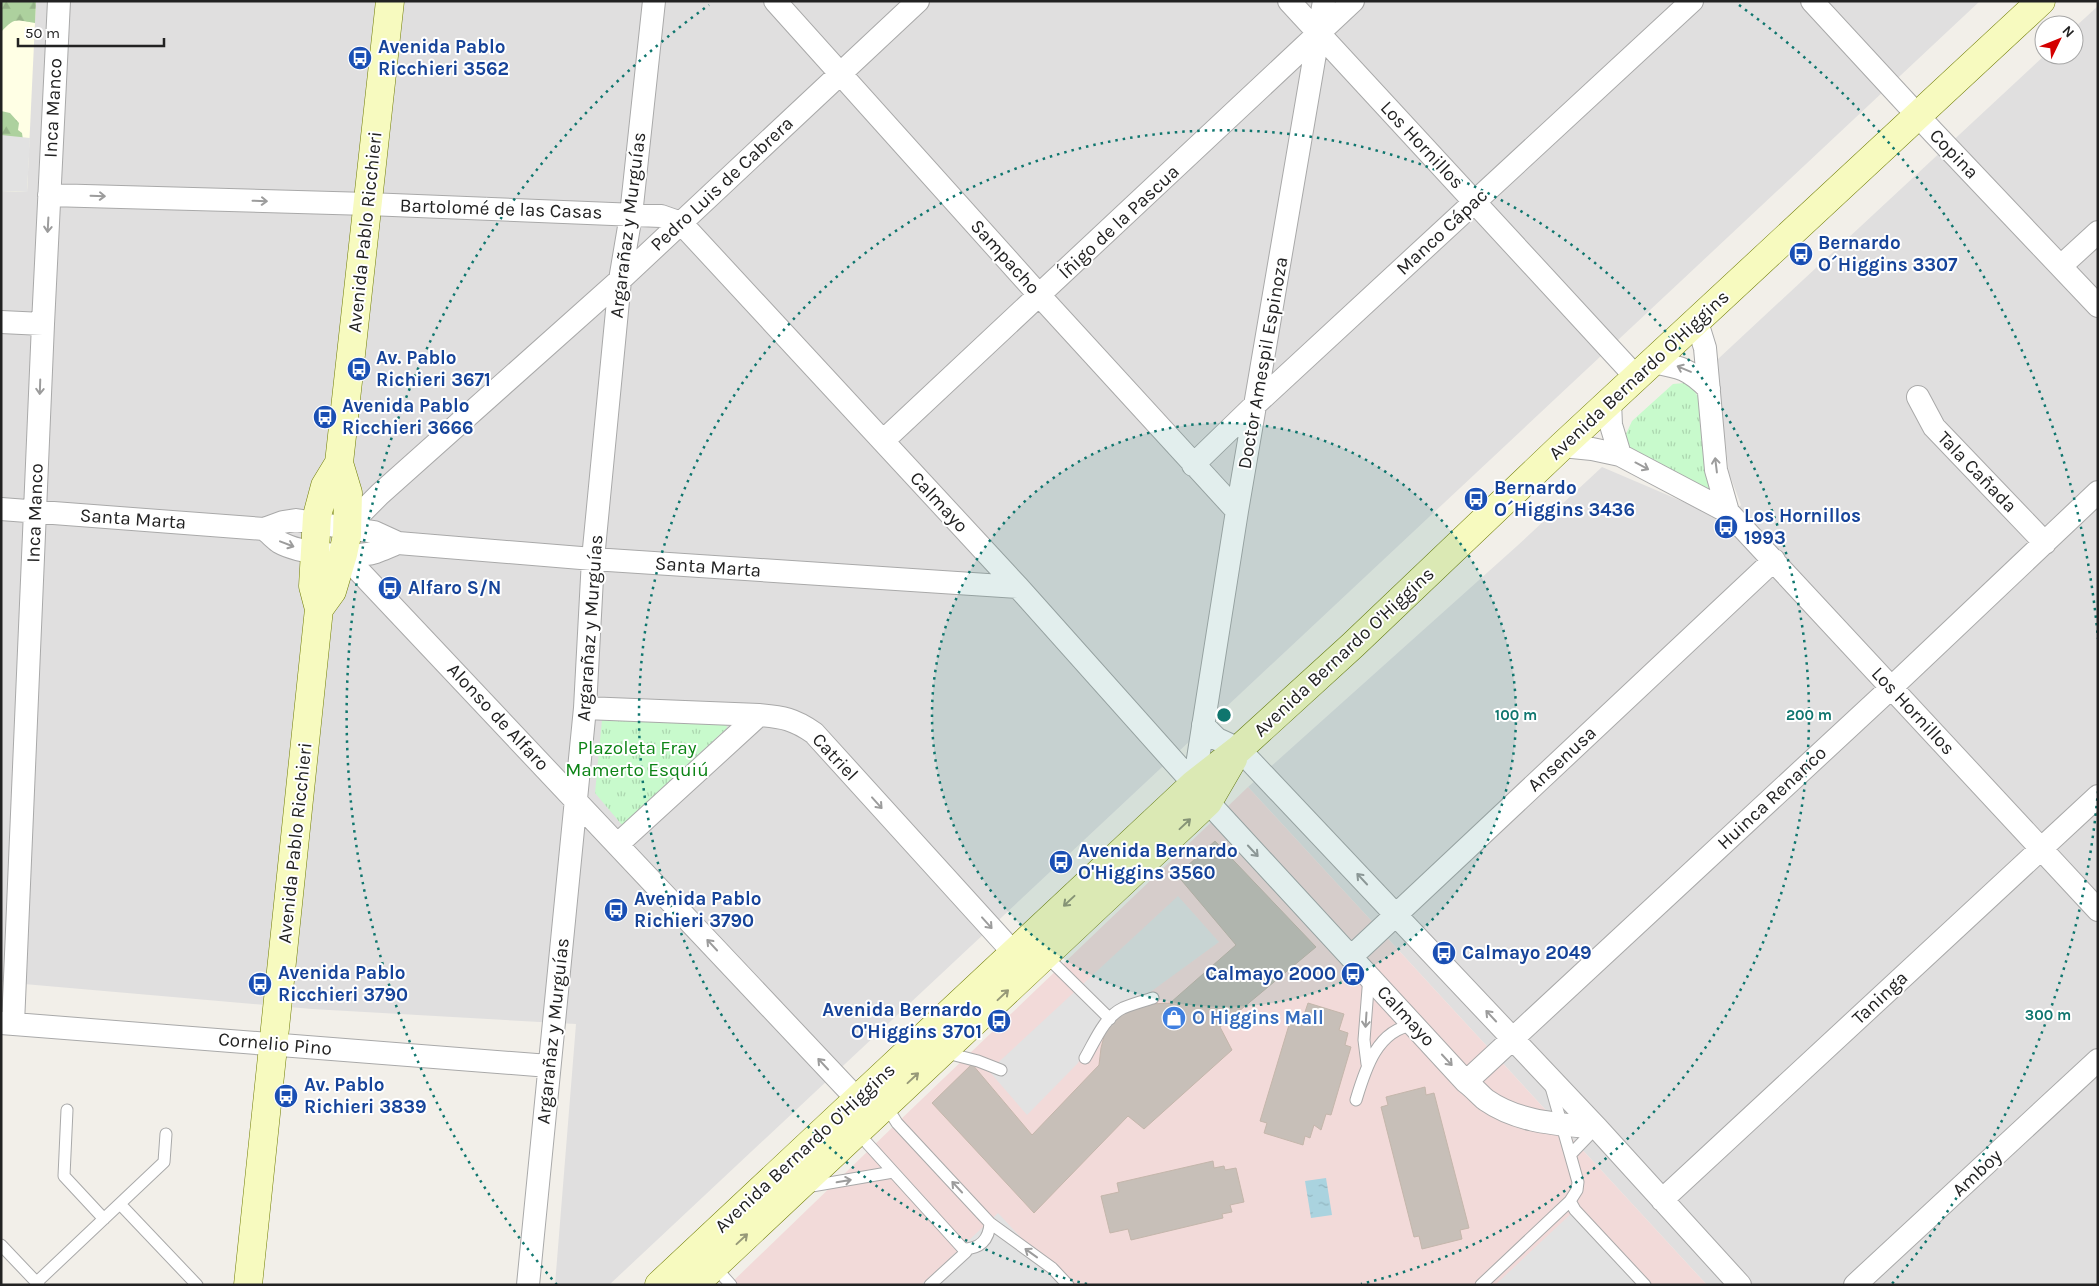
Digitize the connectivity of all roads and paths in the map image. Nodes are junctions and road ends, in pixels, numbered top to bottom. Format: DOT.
graph roads {
  1 [pos="59,1"];
  2 [pos="390,1"];
  3 [pos="654,1"];
  4 [pos="775,1"];
  5 [pos="918,1"];
  6 [pos="1289,1"];
  7 [pos="1324,1"];
  8 [pos="1353,1"];
  9 [pos="1692,1"];
  10 [pos="1812,1"];
  11 [pos="2041,1"];
  12 [pos="1318,33"];
  13 [pos="841,74"];
  14 [pos="1918,116"];
  15 [pos="49,195"];
  16 [pos="1474,202"];
  17 [pos="368,204"];
  18 [pos="631,214"];
  19 [pos="681,223"];
  20 [pos="2098,232"];
  21 [pos="2061,266"];
  22 [pos="620,280"];
  23 [pos="1040,296"];
  24 [pos="2098,306"];
  25 [pos="1,322"];
  26 [pos="1697,322"];
  27 [pos="43,324"];
  28 [pos="1644,370"];
  29 [pos="1709,389"];
  30 [pos="1918,397"];
  31 [pos="1610,402"];
  32 [pos="1257,403"];
  33 [pos="883,441"];
  34 [pos="1562,446"];
  35 [pos="1620,455"];
  36 [pos="339,463"];
  37 [pos="1193,465"];
  38 [pos="2098,492"];
  39 [pos="1,509"];
  40 [pos="1237,511"];
  41 [pos="35,512"];
  42 [pos="1728,512"];
  43 [pos="317,523"];
  44 [pos="348,527"];
  45 [pos="264,529"];
  46 [pos="398,543"];
  47 [pos="2045,543"];
  48 [pos="314,552"];
  49 [pos="343,554"];
  50 [pos="593,559"];
  51 [pos="1774,560"];
  52 [pos="1018,588"];
  53 [pos="319,609"];
  54 [pos="1892,688"];
  55 [pos="585,708"];
  56 [pos="759,715"];
  57 [pos="1203,724"];
  58 [pos="1239,749"];
  59 [pos="1201,793"];
  60 [pos="2098,796"];
  61 [pos="576,799"];
  62 [pos="618,844"];
  63 [pos="2041,849"];
  64 [pos="2098,910"];
  65 [pos="1396,915"];
  66 [pos="1029,948"];
  67 [pos="1351,956"];
  68 [pos="1369,976"];
  69 [pos="1153,998"];
  70 [pos="1110,1019"];
  71 [pos="7,1023"];
  72 [pos="1414,1025"];
  73 [pos="1512,1038"];
  74 [pos="275,1044"];
  75 [pos="942,1052"];
  76 [pos="1085,1058"];
  77 [pos="2098,1060"];
  78 [pos="1367,1064"];
  79 [pos="549,1066"];
  80 [pos="1001,1070"];
  81 [pos="1548,1076"];
  82 [pos="1466,1082"];
  83 [pos="1356,1100"];
  84 [pos="885,1104"];
  85 [pos="67,1110"];
  86 [pos="852,1115"];
  87 [pos="1562,1124"];
  88 [pos="1597,1128"];
  89 [pos="166,1134"];
  90 [pos="1571,1154"];
  91 [pos="893,1172"];
  92 [pos="796,1189"];
  93 [pos="1662,1200"];
  94 [pos="1570,1201"];
  95 [pos="120,1204"];
  96 [pos="104,1219"];
  97 [pos="990,1223"];
  98 [pos="1,1245"];
  99 [pos="964,1251"];
  100 [pos="723,1275"];
  101 [pos="38,1284"];
  102 [pos="197,1285"];
  103 [pos="248,1285"];
  104 [pos="528,1285"];
  105 [pos="659,1285"];
  106 [pos="694,1285"];
  107 [pos="930,1285"];
  108 [pos="1068,1285"];
  109 [pos="1481,1285"];
  110 [pos="1645,1285"];
  111 [pos="1740,1285"];
  112 [pos="1855,1285"];
  1 -- 15 [label="street, Inca Manco"];
  2 -- 17 [label="main road, Avenida Pablo Ricchieri"];
  3 -- 18 [label="street, Argarañaz y Murguías"];
  4 -- 13 [label="street, Sampacho"];
  5 -- 13 [label="street, Pedro Luis de Cabrera"];
  6 -- 12 [label="street, Los Hornillos"];
  7 -- 12 [label="street, Doctor Amespil Espinoza"];
  8 -- 12 [label="street, Íñigo de la Pascua"];
  9 -- 16 [label="street, Manco Cápac"];
  10 -- 14 [label="street, Copina"];
  11 -- 14 [label="main road, Avenida Bernardo O'Higgins"];
  12 -- 16 [label="street, Los Hornillos"];
  12 -- 23 [label="street, Íñigo de la Pascua"];
  12 -- 32 [label="street, Doctor Amespil Espinoza"];
  13 -- 19 [label="street, Pedro Luis de Cabrera"];
  13 -- 23 [label="street, Sampacho"];
  14 -- 21 [label="street, Copina"];
  14 -- 26 [label="main road, Avenida Bernardo O'Higgins"];
  15 -- 17 [label="street, Bartolomé de las Casas, one-way"];
  15 -- 27 [label="street, Inca Manco, one-way"];
  16 -- 28 [label="street, Los Hornillos"];
  16 -- 32 [label="street, Manco Cápac"];
  17 -- 18 [label="street, Bartolomé de las Casas"];
  17 -- 36 [label="main road, Avenida Pablo Ricchieri"];
  18 -- 19 [label="street, Bartolomé de las Casas"];
  18 -- 22 [label="street, Argarañaz y Murguías"];
  19 -- 22 [label="street, Pedro Luis de Cabrera"];
  19 -- 33 [label="street, Calmayo"];
  20 -- 21 [label="street"];
  21 -- 24 [label="street, Copina"];
  22 -- 44 [label="street, Pedro Luis de Cabrera"];
  22 -- 50 [label="street, Argarañaz y Murguías"];
  23 -- 33 [label="street, Íñigo de la Pascua"];
  23 -- 37 [label="street, Sampacho"];
  25 -- 27 [label="street"];
  26 -- 28 [label="main road, Avenida Bernardo O'Higgins"];
  26 -- 29 [label="street, Los Hornillos"];
  27 -- 41 [label="street, Inca Manco, one-way"];
  29 -- 28 [label="street, one-way"];
  28 -- 31 [label="main road, Avenida Bernardo O'Higgins"];
  42 -- 29 [label="street, Los Hornillos, one-way"];
  30 -- 47 [label="street, Tala Cañada"];
  31 -- 34 [label="main road, Avenida Bernardo O'Higgins"];
  31 -- 35 [label="street"];
  32 -- 37 [label="street, Manco Cápac"];
  32 -- 40 [label="street, Doctor Amespil Espinoza"];
  33 -- 52 [label="street, Calmayo"];
  34 -- 35 [label="street, Los Hornillos"];
  34 -- 58 [label="main road, Avenida Bernardo O'Higgins"];
  35 -- 42 [label="street, Los Hornillos, one-way"];
  36 -- 43 [label="main road, Avenida Pablo Ricchieri"];
  36 -- 44 [label="main road, Avenida Pablo Ricchieri"];
  37 -- 40 [label="street, Sampacho"];
  38 -- 47 [label="street, Huinca Renanco"];
  39 -- 41 [label="street, Santa Marta"];
  40 -- 57 [label="street, Doctor Amespil Espinoza"];
  41 -- 45 [label="street, Santa Marta"];
  41 -- 71 [label="street, Inca Manco"];
  42 -- 51 [label="street, Los Hornillos"];
  43 -- 44 [label="street, Santa Marta"];
  43 -- 45 [label="street, Santa Marta"];
  43 -- 48 [label="main road, Avenida Pablo Ricchieri"];
  44 -- 46 [label="street, Santa Marta"];
  44 -- 49 [label="main road, Avenida Pablo Ricchieri"];
  45 -- 48 [label="street, Santa Marta, one-way"];
  46 -- 49 [label="street, Santa Marta"];
  46 -- 50 [label="street, Santa Marta"];
  47 -- 54 [label="street, Huinca Renanco"];
  48 -- 49 [label="street, Santa Marta"];
  48 -- 53 [label="main road, Avenida Pablo Ricchieri"];
  49 -- 53 [label="main road, Avenida Pablo Ricchieri"];
  49 -- 61 [label="street, Alonso de Alfaro"];
  50 -- 52 [label="street, Santa Marta"];
  50 -- 55 [label="street, Argarañaz y Murguías"];
  51 -- 54 [label="street, Los Hornillos"];
  51 -- 65 [label="street, Ansenusa"];
  52 -- 59 [label="street, Calmayo"];
  53 -- 74 [label="main road, Avenida Pablo Ricchieri"];
  54 -- 63 [label="street, Los Hornillos"];
  54 -- 73 [label="street, Huinca Renanco"];
  55 -- 56 [label="street, Catriel"];
  55 -- 61 [label="street, Argarañaz y Murguías"];
  56 -- 62 [label="street"];
  56 -- 66 [label="street, Catriel, one-way"];
  57 -- 58 [label="street"];
  57 -- 59 [label="street, Doctor Amespil Espinoza"];
  58 -- 59 [label="main road, Avenida Bernardo O'Higgins"];
  65 -- 58 [label="street, one-way"];
  59 -- 66 [label="main road, Avenida Bernardo O'Higgins"];
  59 -- 67 [label="street, Calmayo, one-way"];
  60 -- 63 [label="street, Taninga"];
  61 -- 62 [label="street, Alonso de Alfaro"];
  61 -- 79 [label="street, Argarañaz y Murguías"];
  86 -- 62 [label="street, Alonso de Alfaro, one-way"];
  63 -- 64 [label="street, Los Hornillos"];
  63 -- 93 [label="street, Taninga"];
  65 -- 67 [label="street, Ansenusa"];
  73 -- 65 [label="street, one-way"];
  66 -- 70 [label="lane"];
  75 -- 66 [label="main road, Avenida Bernardo O'Higgins, one-way"];
  66 -- 86 [label="main road, Avenida Bernardo O'Higgins"];
  67 -- 68 [label="street, Calmayo"];
  68 -- 72 [label="street, Calmayo"];
  68 -- 78 [label="lane, one-way"];
  69 -- 70 [label="lane"];
  70 -- 76 [label="lane"];
  71 -- 74 [label="street, Cornelio Pino"];
  72 -- 78 [label="lane"];
  72 -- 82 [label="street, Calmayo, one-way"];
  73 -- 81 [label="street"];
  73 -- 82 [label="street, Huinca Renanco"];
  74 -- 79 [label="street, Cornelio Pino"];
  74 -- 103 [label="main road, Avenida Pablo Ricchieri"];
  75 -- 80 [label="lane"];
  84 -- 75 [label="main road, Avenida Bernardo O'Higgins, one-way"];
  77 -- 112 [label="street, Amboy"];
  78 -- 83 [label="lane"];
  79 -- 104 [label="street, Argarañaz y Murguías"];
  81 -- 87 [label="lane"];
  81 -- 88 [label="street"];
  82 -- 87 [label="street, Calmayo"];
  84 -- 86 [label="main road, Avenida Bernardo O'Higgins"];
  97 -- 84 [label="lane, one-way"];
  85 -- 96 [label="lane"];
  86 -- 91 [label="lane"];
  86 -- 92 [label="main road, Avenida Bernardo O'Higgins"];
  86 -- 105 [label="main road, Avenida Bernardo O'Higgins"];
  87 -- 88 [label="street, Calmayo"];
  87 -- 90 [label="lane"];
  88 -- 90 [label="lane"];
  88 -- 93 [label="street"];
  89 -- 95 [label="lane"];
  90 -- 94 [label="lane"];
  92 -- 91 [label="lane, one-way"];
  91 -- 99 [label="lane"];
  100 -- 92 [label="main road, Avenida Bernardo O'Higgins, one-way"];
  93 -- 111 [label="street"];
  94 -- 109 [label="lane"];
  94 -- 110 [label="lane"];
  95 -- 96 [label="lane"];
  95 -- 102 [label="lane"];
  96 -- 101 [label="lane"];
  97 -- 99 [label="lane"];
  108 -- 97 [label="lane, one-way"];
  98 -- 101 [label="lane"];
  99 -- 107 [label="lane"];
  100 -- 106 [label="main road, Avenida Bernardo O'Higgins"];
}
